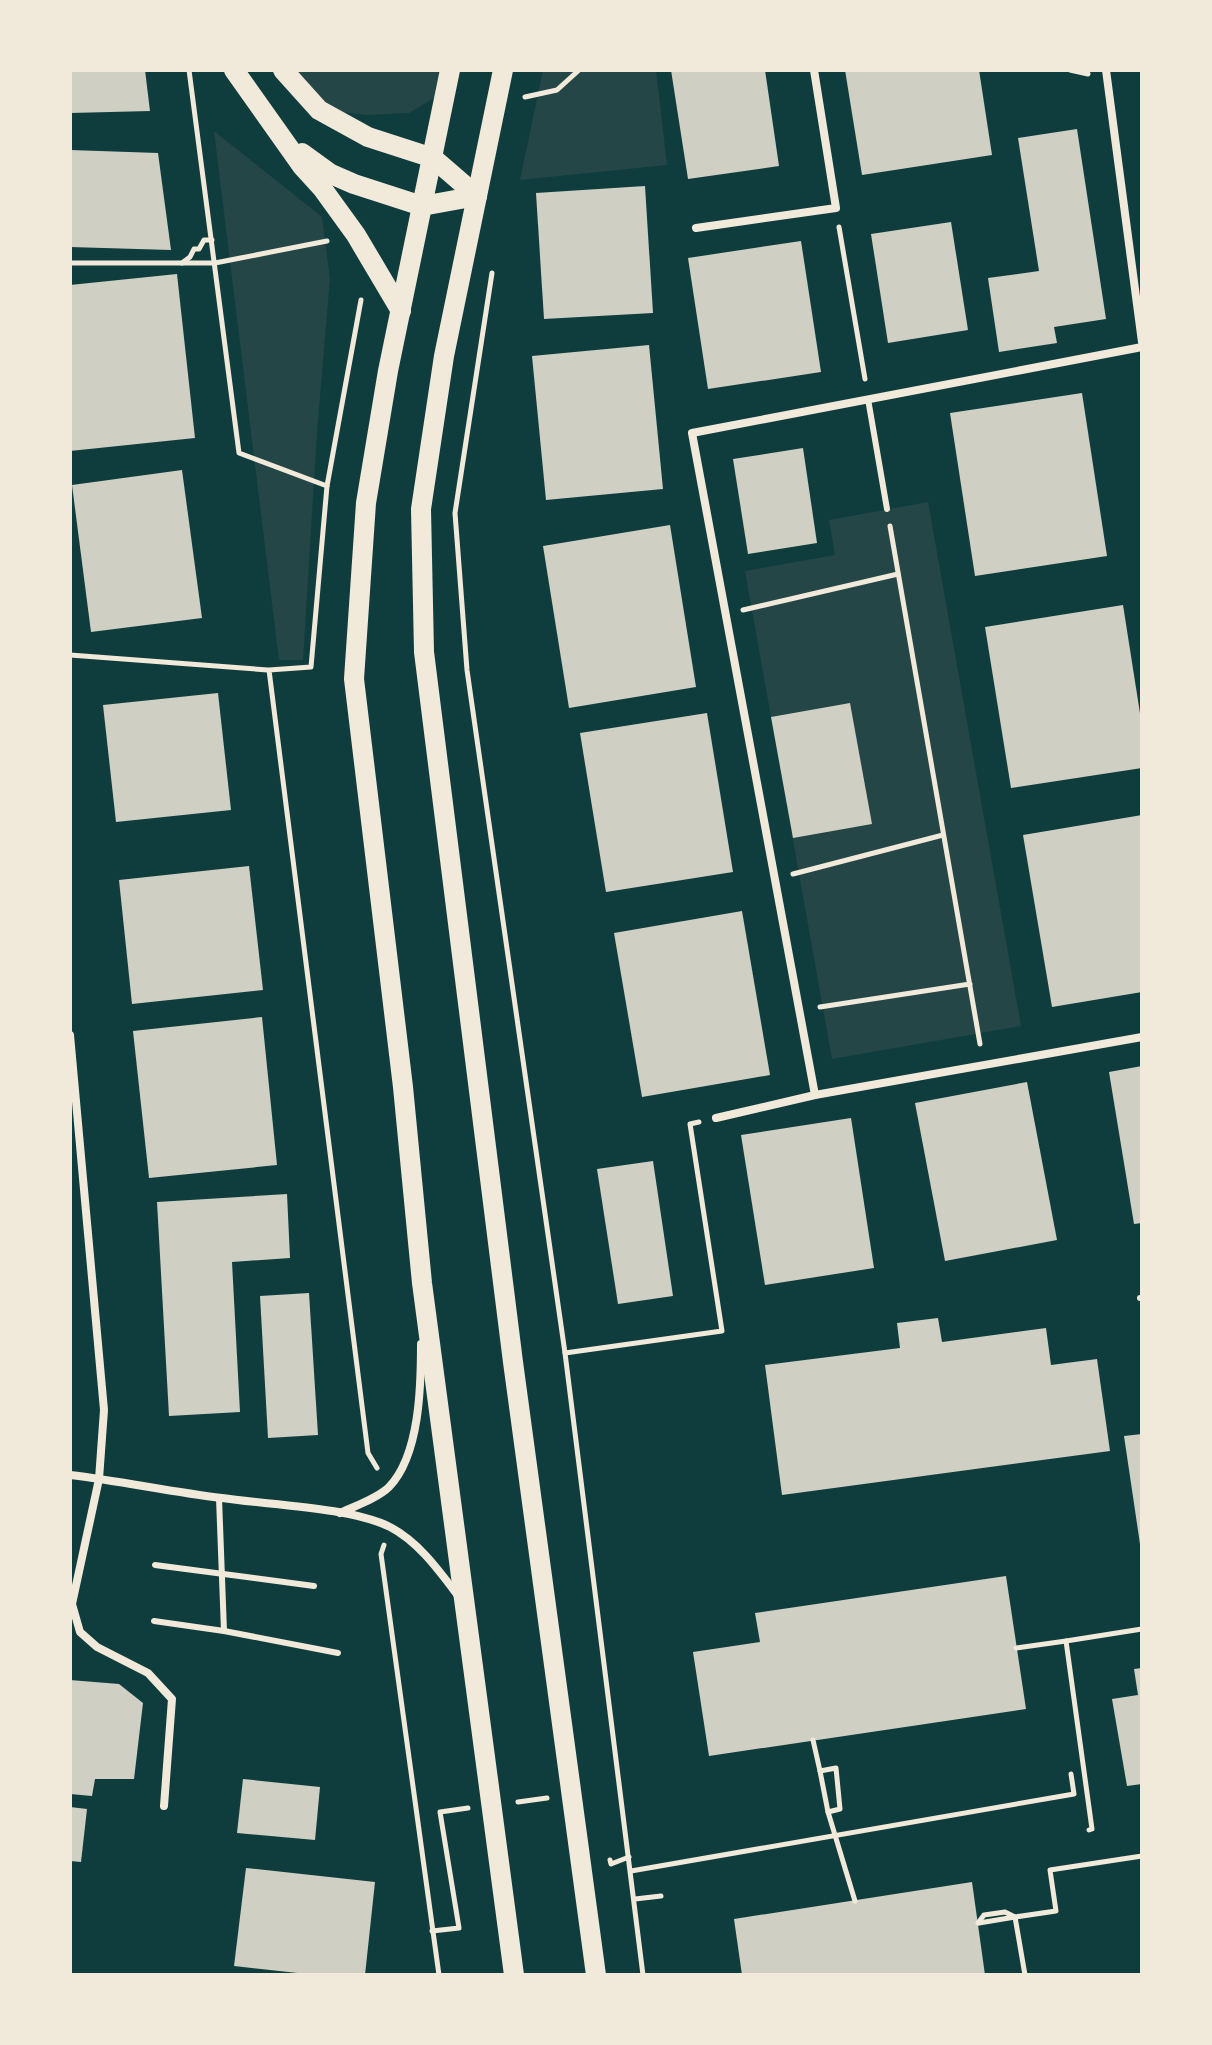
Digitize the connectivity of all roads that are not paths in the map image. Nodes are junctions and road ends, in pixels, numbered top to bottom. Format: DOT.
graph roads {
  1 [pos="234,70"];
  2 [pos="283,70"];
  3 [pos="450,70"];
  4 [pos="503,70"];
  5 [pos="814,70"];
  6 [pos="1106,70"];
  7 [pos="264,115"];
  8 [pos="433,158"];
  9 [pos="477,196"];
  10 [pos="422,206"];
  11 [pos="696,228"];
  12 [pos="401,311"];
  13 [pos="1142,344"];
  14 [pos="868,399"];
  15 [pos="887,509"];
  16 [pos="70,1035"];
  17 [pos="1142,1037"];
  18 [pos="815,1095"];
  19 [pos="716,1118"];
  20 [pos="422,1283"];
  21 [pos="70,1475"];
  22 [pos="99,1479"];
  23 [pos="219,1498"];
  24 [pos="340,1513"];
  25 [pos="155,1565"];
  26 [pos="223,1575"];
  27 [pos="314,1586"];
  28 [pos="465,1605"];
  29 [pos="154,1621"];
  30 [pos="224,1631"];
  31 [pos="338,1653"];
  32 [pos="164,1806"];
  33 [pos="514,1975"];
  34 [pos="596,1975"];
  1 -- 7 [label="main road"];
  2 -- 8 [label="main road"];
  3 -- 8 [label="main road"];
  4 -- 9 [label="main road"];
  5 -- 11 [label="street"];
  6 -- 13 [label="street"];
  7 -- 10 [label="main road"];
  7 -- 12 [label="main road"];
  8 -- 9 [label="main road"];
  8 -- 10 [label="main road"];
  9 -- 10 [label="main road"];
  9 -- 34 [label="main road"];
  10 -- 12 [label="main road"];
  12 -- 20 [label="main road"];
  13 -- 14 [label="street"];
  14 -- 15 [label="lane"];
  14 -- 18 [label="street"];
  16 -- 22 [label="street"];
  17 -- 18 [label="street"];
  18 -- 19 [label="street"];
  20 -- 24 [label="street"];
  20 -- 28 [label="main road"];
  21 -- 22 [label="street"];
  22 -- 23 [label="street"];
  22 -- 32 [label="street"];
  23 -- 24 [label="street"];
  23 -- 26 [label="lane"];
  24 -- 28 [label="street"];
  25 -- 26 [label="lane"];
  26 -- 27 [label="lane"];
  26 -- 30 [label="lane"];
  28 -- 33 [label="main road"];
  29 -- 30 [label="lane"];
  30 -- 31 [label="lane"];
}
